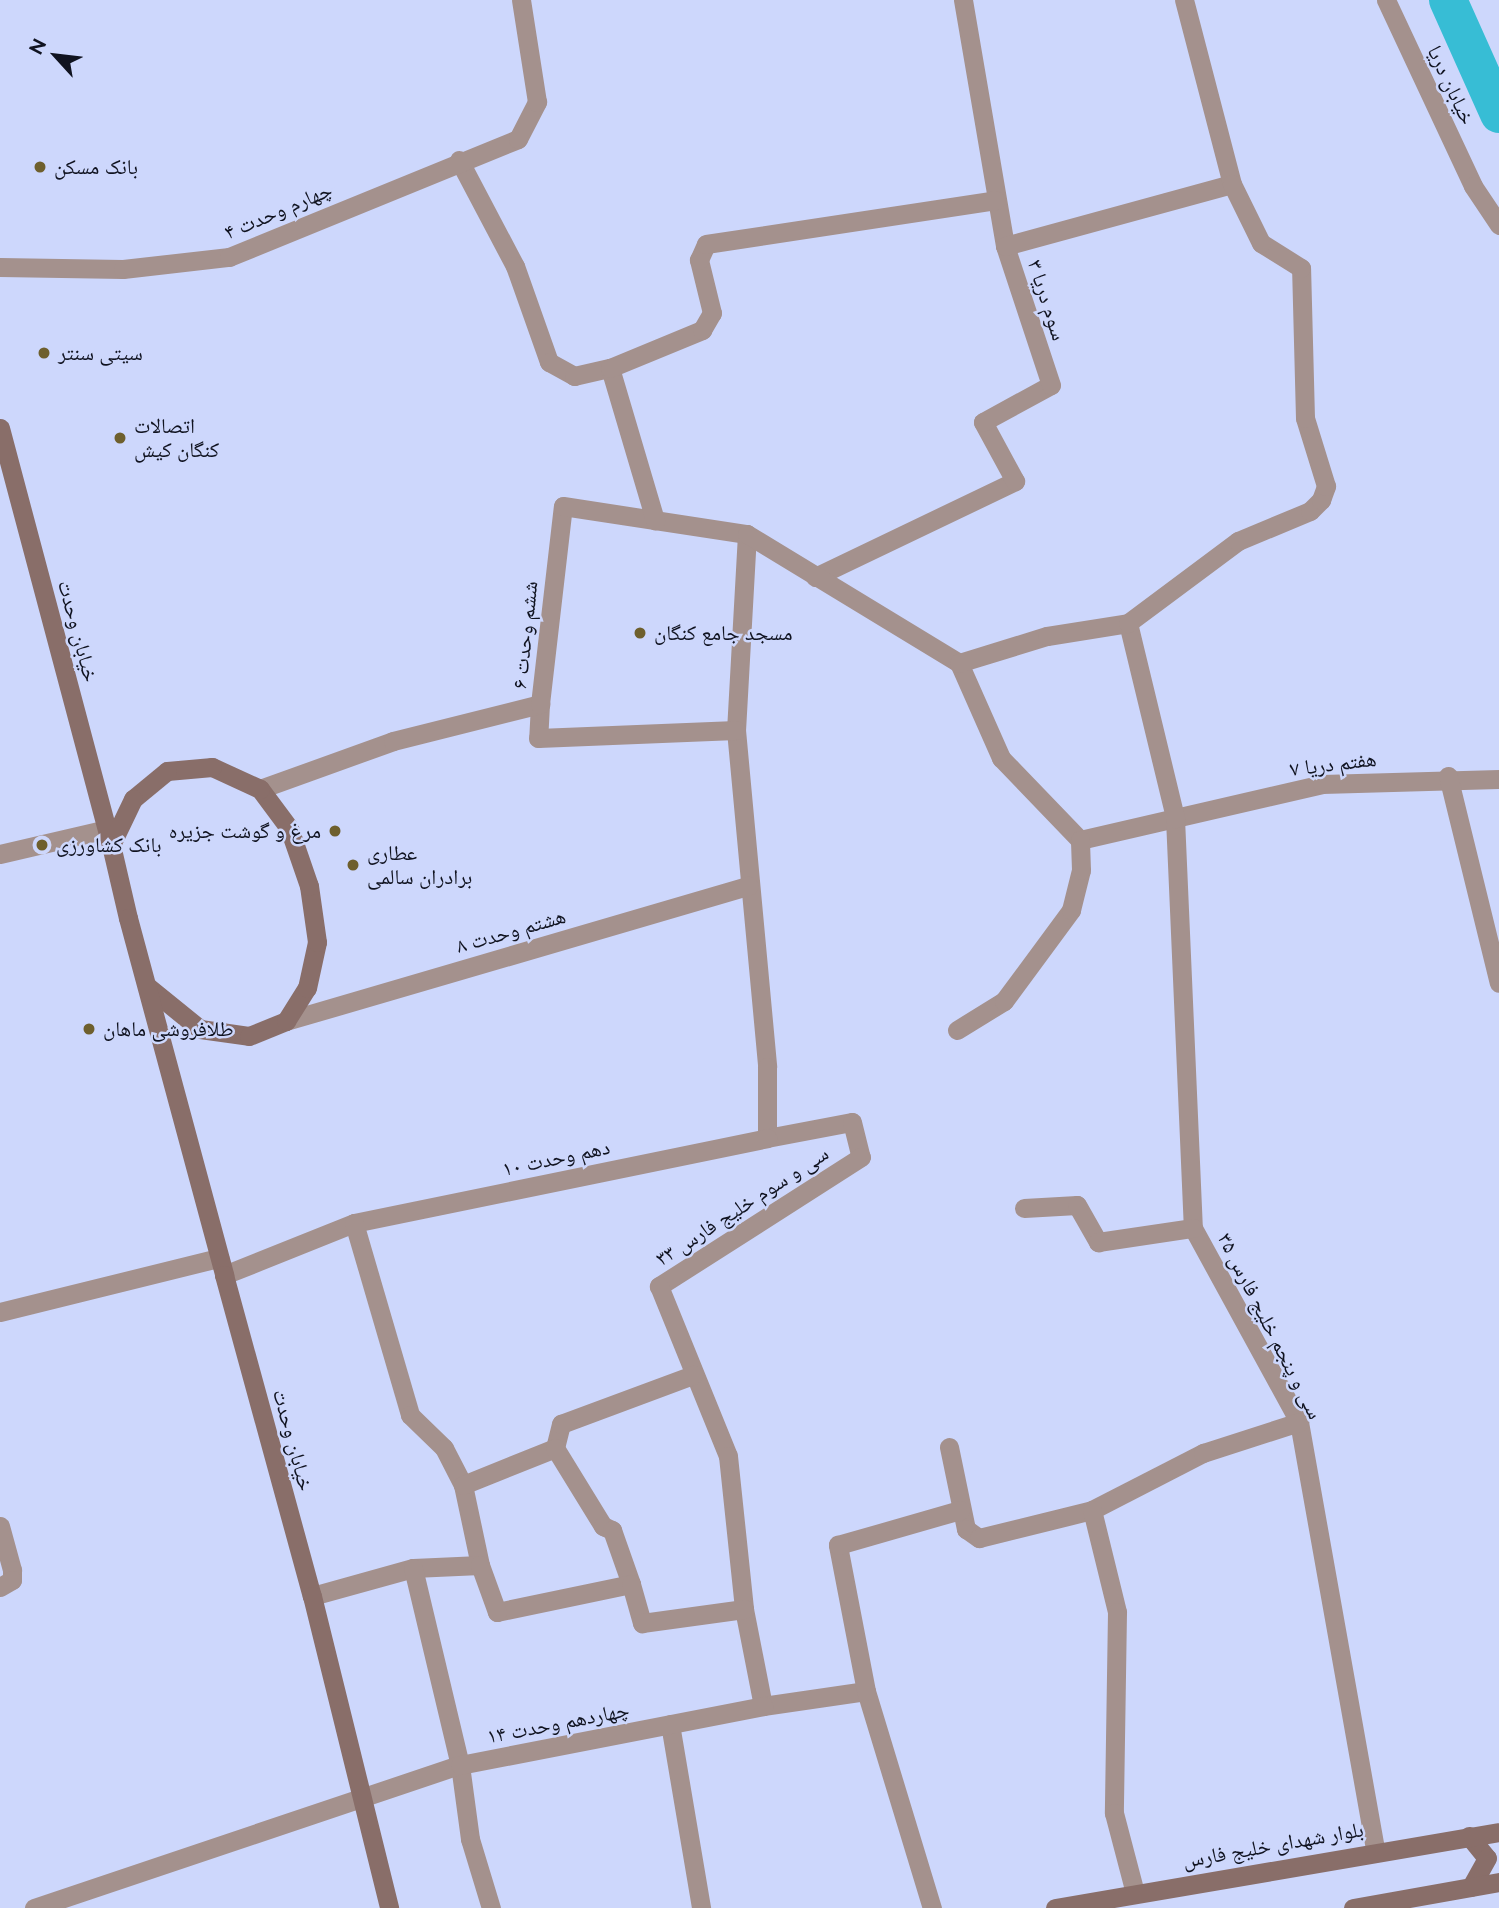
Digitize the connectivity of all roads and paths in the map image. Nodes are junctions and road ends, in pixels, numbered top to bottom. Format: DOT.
graph roads {
  1 [pos="521,0"];
  2 [pos="963,0"];
  3 [pos="1184,0"];
  4 [pos="1386,0"];
  5 [pos="459,160"];
  6 [pos="1232,184"];
  7 [pos="996,200"];
  8 [pos="1499,225"];
  9 [pos="1005,246"];
  10 [pos="0,267"];
  11 [pos="610,368"];
  12 [pos="0,428"];
  13 [pos="655,520"];
  14 [pos="747,534"];
  15 [pos="815,577"];
  16 [pos="1128,623"];
  17 [pos="959,663"];
  18 [pos="540,704"];
  19 [pos="736,730"];
  20 [pos="1448,776"];
  21 [pos="1499,779"];
  22 [pos="260,789"];
  23 [pos="1175,818"];
  24 [pos="109,837"];
  25 [pos="1080,840"];
  26 [pos="0,854"];
  27 [pos="749,886"];
  28 [pos="1499,983"];
  29 [pos="146,986"];
  30 [pos="286,1021"];
  31 [pos="957,1030"];
  32 [pos="767,1138"];
  33 [pos="1024,1208"];
  34 [pos="354,1223"];
  35 [pos="1193,1228"];
  36 [pos="222,1266"];
  37 [pos="0,1312"];
  38 [pos="693,1376"];
  39 [pos="1299,1422"];
  40 [pos="949,1447"];
  41 [pos="555,1448"];
  42 [pos="463,1485"];
  43 [pos="960,1510"];
  44 [pos="1092,1510"];
  45 [pos="0,1526"];
  46 [pos="481,1565"];
  47 [pos="413,1569"];
  48 [pos="631,1584"];
  49 [pos="0,1587"];
  50 [pos="312,1596"];
  51 [pos="744,1609"];
  52 [pos="866,1691"];
  53 [pos="763,1706"];
  54 [pos="670,1724"];
  55 [pos="460,1765"];
  56 [pos="364,1795"];
  57 [pos="1499,1832"];
  58 [pos="1469,1836"];
  59 [pos="1375,1850"];
  60 [pos="1499,1882"];
  61 [pos="1471,1887"];
  62 [pos="1135,1893"];
  63 [pos="34,1908"];
  64 [pos="389,1908"];
  65 [pos="491,1908"];
  66 [pos="701,1908"];
  67 [pos="932,1908"];
  68 [pos="1055,1908"];
  69 [pos="1353,1908"];
  1 -- 5 [label="street, چهارم وحدت ۴"];
  2 -- 7 [label="street"];
  3 -- 6 [label="street"];
  4 -- 8 [label="street, خیابان دریا"];
  5 -- 10 [label="street, چهارم وحدت ۴"];
  5 -- 11 [label="street"];
  6 -- 9 [label="street, سوم دریا ۳"];
  6 -- 16 [label="street"];
  7 -- 9 [label="street"];
  7 -- 11 [label="street"];
  9 -- 15 [label="street, سوم دریا ۳"];
  11 -- 13 [label="street"];
  12 -- 24 [label="main road, خیابان وحدت"];
  13 -- 14 [label="street, ششم وحدت ۶"];
  13 -- 18 [label="street, ششم وحدت ۶"];
  14 -- 15 [label="street"];
  14 -- 19 [label="street, سی و سوم خلیج فارس ۳۳"];
  15 -- 17 [label="street"];
  16 -- 17 [label="street"];
  16 -- 23 [label="street, سی و پنجم خلیج فارس ۳۵"];
  17 -- 25 [label="street"];
  18 -- 19 [label="street"];
  18 -- 22 [label="street, ششم وحدت ۶"];
  19 -- 27 [label="street, سی و سوم خلیج فارس ۳۳"];
  20 -- 21 [label="street, هفتم دریا ۷"];
  20 -- 23 [label="street, هفتم دریا ۷"];
  20 -- 28 [label="street"];
  22 -- 24 [label="main road"];
  22 -- 30 [label="main road"];
  23 -- 25 [label="street, هفتم دریا ۷"];
  23 -- 35 [label="street, سی و پنجم خلیج فارس ۳۵"];
  24 -- 26 [label="street"];
  24 -- 29 [label="main road"];
  25 -- 31 [label="street"];
  27 -- 30 [label="street, هشتم وحدت ۸"];
  27 -- 32 [label="street, سی و سوم خلیج فارس ۳۳"];
  29 -- 30 [label="main road"];
  29 -- 36 [label="main road, خیابان وحدت"];
  32 -- 34 [label="street, دهم وحدت ۱۰"];
  32 -- 38 [label="street, سی و سوم خلیج فارس ۳۳"];
  33 -- 35 [label="street"];
  34 -- 36 [label="street, دهم وحدت ۱۰"];
  34 -- 42 [label="street"];
  35 -- 39 [label="street, سی و پنجم خلیج فارس ۳۵"];
  36 -- 37 [label="street, دهم وحدت ۱۰"];
  36 -- 50 [label="main road, خیابان وحدت"];
  38 -- 41 [label="street"];
  38 -- 51 [label="street, سی و سوم خلیج فارس ۳۳"];
  39 -- 44 [label="street"];
  39 -- 59 [label="street, سی و پنجم خلیج فارس ۳۵"];
  40 -- 43 [label="street"];
  41 -- 42 [label="street"];
  41 -- 48 [label="street"];
  42 -- 46 [label="street"];
  43 -- 44 [label="street"];
  43 -- 52 [label="street"];
  44 -- 62 [label="street"];
  45 -- 49 [label="street"];
  46 -- 47 [label="street"];
  46 -- 48 [label="street"];
  47 -- 50 [label="street"];
  47 -- 55 [label="street"];
  48 -- 51 [label="street"];
  50 -- 56 [label="main road, خیابان وحدت"];
  51 -- 53 [label="street, سی و سوم خلیج فارس ۳۳"];
  52 -- 53 [label="street"];
  52 -- 67 [label="street"];
  53 -- 54 [label="street, چهاردهم وحدت ۱۴"];
  54 -- 55 [label="street, چهاردهم وحدت ۱۴"];
  54 -- 66 [label="street"];
  55 -- 56 [label="street, چهاردهم وحدت ۱۴"];
  55 -- 65 [label="street"];
  56 -- 63 [label="street, چهاردهم وحدت ۱۴"];
  56 -- 64 [label="main road, خیابان وحدت"];
  57 -- 58 [label="main road, بلوار شهدای خلیج فارس"];
  58 -- 59 [label="main road, بلوار شهدای خلیج فارس"];
  58 -- 61 [label="main road"];
  59 -- 62 [label="main road, بلوار شهدای خلیج فارس"];
  60 -- 61 [label="main road"];
  61 -- 69 [label="main road"];
  62 -- 68 [label="main road, بلوار شهدای خلیج فارس"];
}
